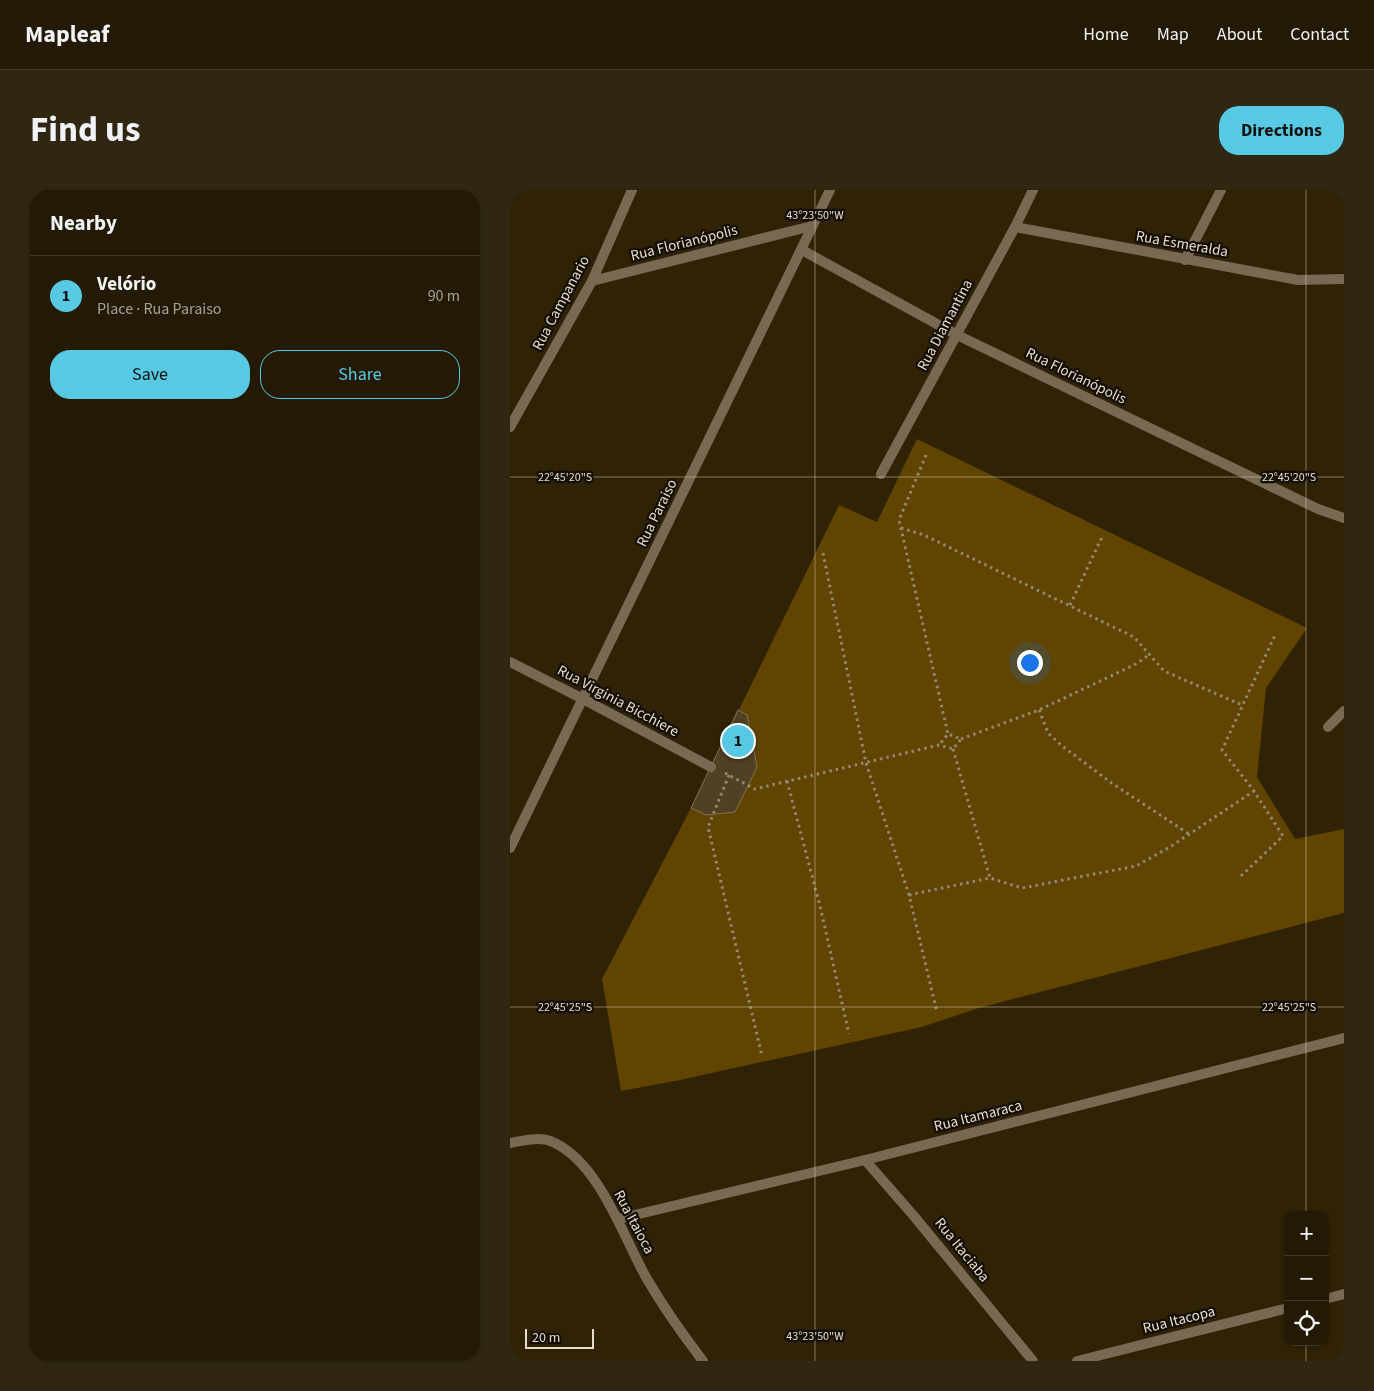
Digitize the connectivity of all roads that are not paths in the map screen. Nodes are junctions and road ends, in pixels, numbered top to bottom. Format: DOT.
graph roads {
  1 [pos="632,190"];
  2 [pos="830,190"];
  3 [pos="1033,190"];
  4 [pos="1221,190"];
  5 [pos="812,226"];
  6 [pos="1015,228"];
  7 [pos="802,250"];
  8 [pos="1185,260"];
  9 [pos="1344,279"];
  10 [pos="592,281"];
  11 [pos="957,335"];
  12 [pos="510,427"];
  13 [pos="881,474"];
  14 [pos="1344,518"];
  15 [pos="510,662"];
  16 [pos="583,699"];
  17 [pos="1344,711"];
  18 [pos="1328,727"];
  19 [pos="711,766"];
  20 [pos="510,848"];
  21 [pos="1344,1038"];
  22 [pos="510,1143"];
  23 [pos="865,1160"];
  24 [pos="618,1218"];
  25 [pos="1344,1294"];
  26 [pos="1329,1298"];
  27 [pos="1284,1309"];
  28 [pos="702,1361"];
  29 [pos="1033,1361"];
  30 [pos="1077,1361"];
  1 -- 10 [label="street, Rua Campanario"];
  2 -- 5 [label="street, Rua Paraiso"];
  3 -- 6 [label="street, Rua Diamantina"];
  4 -- 8 [label="street"];
  5 -- 7 [label="street, Rua Paraiso"];
  5 -- 10 [label="street, Rua Florianópolis"];
  6 -- 8 [label="street, Rua Esmeralda"];
  6 -- 11 [label="street, Rua Diamantina"];
  7 -- 11 [label="street, Rua Florianópolis"];
  7 -- 16 [label="street, Rua Paraiso"];
  8 -- 9 [label="street, Rua Esmeralda"];
  10 -- 12 [label="street, Rua Campanario"];
  11 -- 13 [label="street, Rua Diamantina"];
  11 -- 14 [label="street, Rua Florianópolis"];
  15 -- 16 [label="street, Rua Virginia Bicchiere"];
  16 -- 19 [label="street, Rua Virginia Bicchiere"];
  16 -- 20 [label="street, Rua Paraiso"];
  17 -- 18 [label="street"];
  21 -- 23 [label="street, Rua Itamaraca"];
  22 -- 24 [label="street, Rua Itaioca"];
  23 -- 24 [label="street, Rua Itamaraca"];
  23 -- 29 [label="street, Rua Itaciaba"];
  24 -- 28 [label="street, Rua Itaioca"];
  25 -- 26 [label="street"];
  27 -- 30 [label="street, Rua Itacopa"];
}
